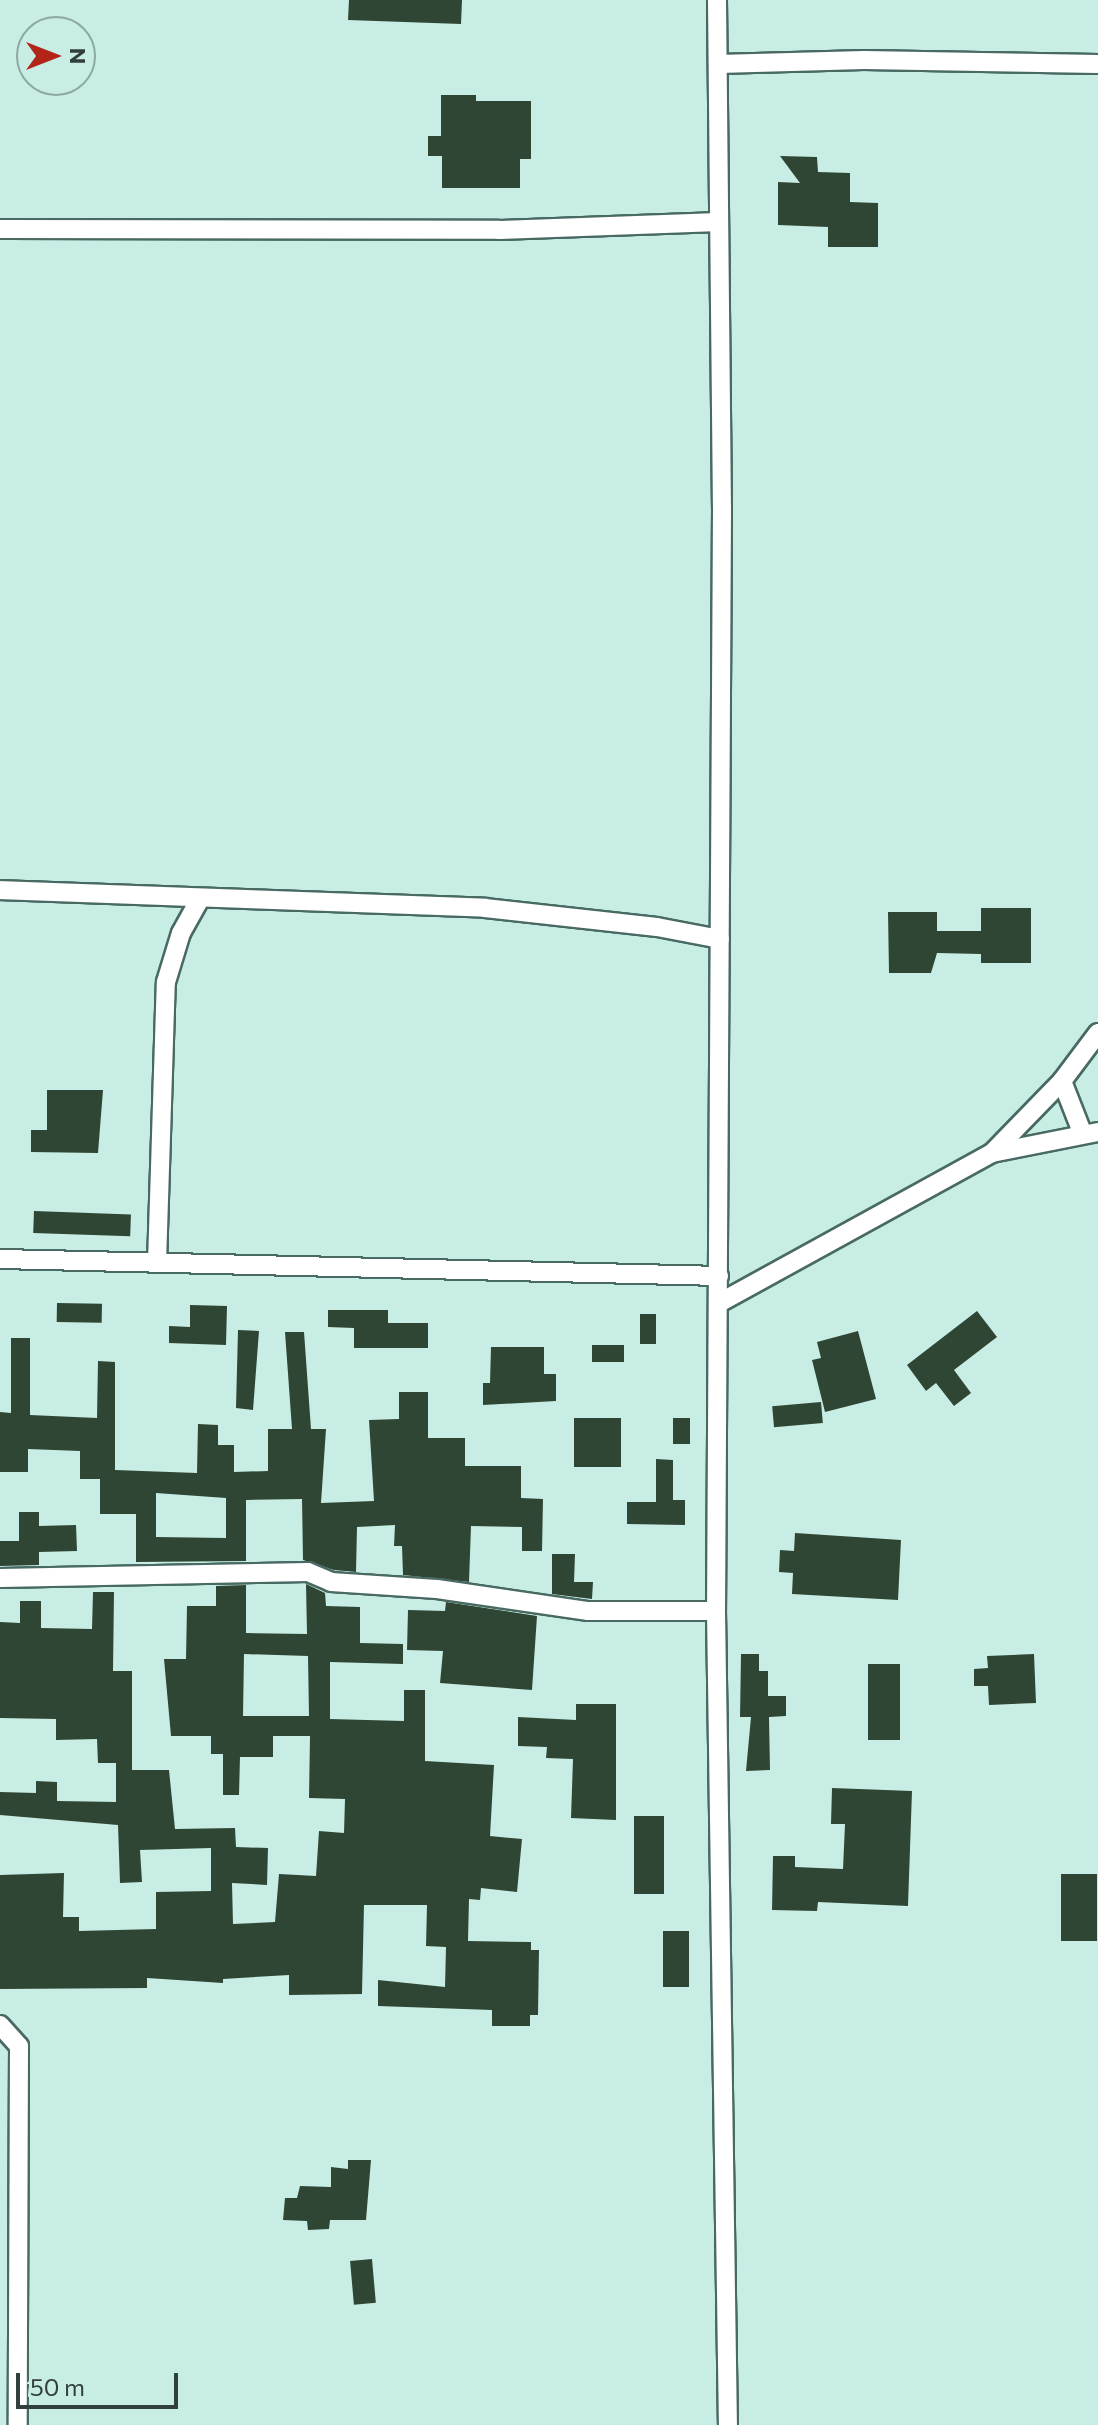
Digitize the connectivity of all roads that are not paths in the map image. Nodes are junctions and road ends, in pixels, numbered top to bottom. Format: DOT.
graph roads {
  1 [pos="717,0"];
  2 [pos="718,64"];
  3 [pos="1098,64"];
  4 [pos="719,222"];
  5 [pos="0,229"];
  6 [pos="0,890"];
  7 [pos="199,900"];
  8 [pos="720,939"];
  9 [pos="1098,1033"];
  10 [pos="1062,1081"];
  11 [pos="1090,1132"];
  12 [pos="992,1153"];
  13 [pos="0,1259"];
  14 [pos="157,1263"];
  15 [pos="719,1276"];
  16 [pos="719,1303"];
  17 [pos="0,1578"];
  18 [pos="716,1611"];
  19 [pos="0,2025"];
  20 [pos="18,2425"];
  21 [pos="728,2425"];
  1 -- 2 [label="street"];
  2 -- 3 [label="street"];
  2 -- 4 [label="street"];
  4 -- 5 [label="street"];
  4 -- 8 [label="street"];
  6 -- 7 [label="street"];
  7 -- 8 [label="street"];
  7 -- 14 [label="street"];
  8 -- 15 [label="street"];
  9 -- 10 [label="street"];
  10 -- 11 [label="street"];
  10 -- 12 [label="street"];
  11 -- 12 [label="street"];
  12 -- 16 [label="street"];
  13 -- 14 [label="street"];
  14 -- 15 [label="street"];
  15 -- 16 [label="street"];
  16 -- 18 [label="street"];
  17 -- 18 [label="street"];
  18 -- 21 [label="street"];
  19 -- 20 [label="street"];
}
